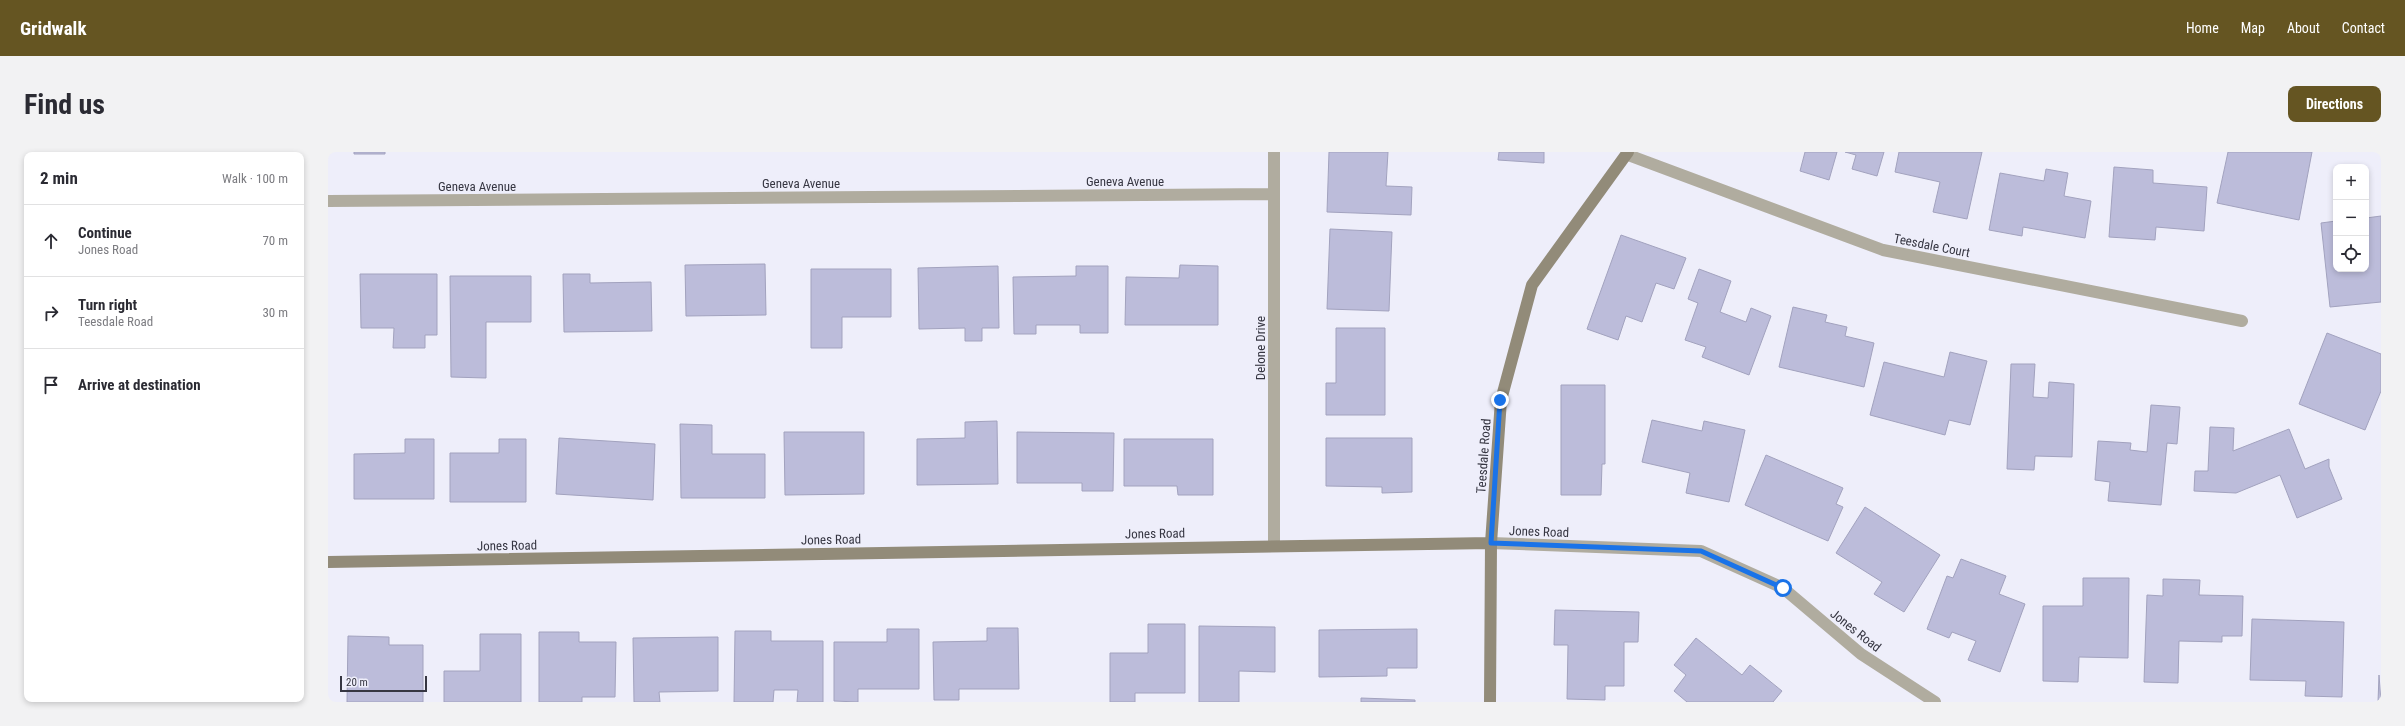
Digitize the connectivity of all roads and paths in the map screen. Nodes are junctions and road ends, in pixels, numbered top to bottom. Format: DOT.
graph roads {
  1 [pos="1274,152"];
  2 [pos="1628,153"];
  3 [pos="1274,194"];
  4 [pos="328,201"];
  5 [pos="2242,321"];
  6 [pos="1491,543"];
  7 [pos="1274,545"];
  8 [pos="328,562"];
  9 [pos="1490,702"];
  10 [pos="1935,702"];
  1 -- 3 [label="street, Delone Drive"];
  2 -- 5 [label="street, Teesdale Court"];
  2 -- 6 [label="street, Teesdale Road"];
  3 -- 4 [label="street, Geneva Avenue"];
  3 -- 7 [label="street, Delone Drive"];
  6 -- 7 [label="street, Jones Road"];
  6 -- 9 [label="street, Teesdale Road"];
  6 -- 10 [label="street, Jones Road"];
  7 -- 8 [label="street, Jones Road"];
}
